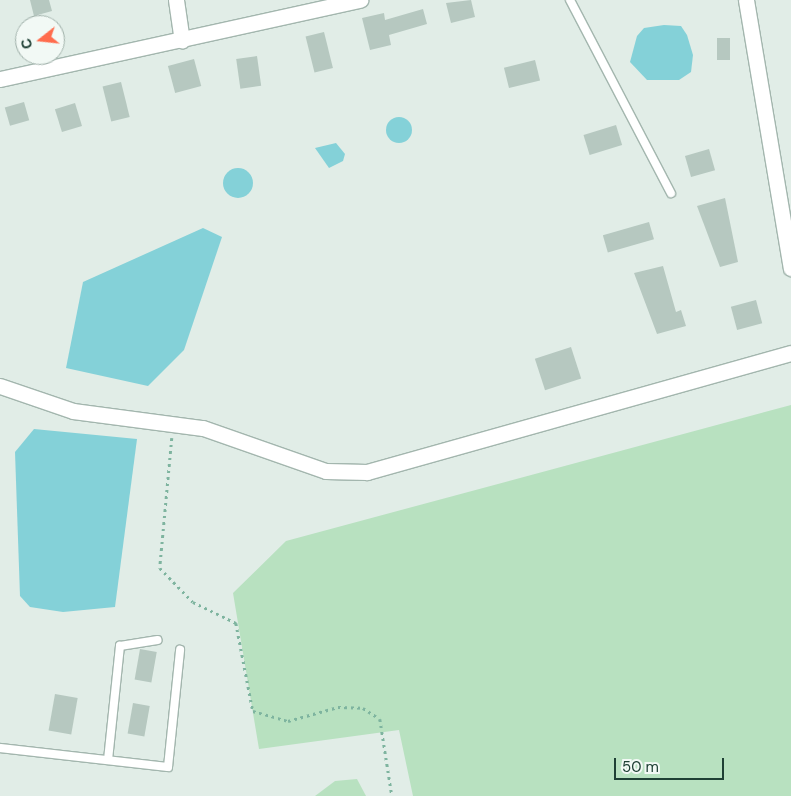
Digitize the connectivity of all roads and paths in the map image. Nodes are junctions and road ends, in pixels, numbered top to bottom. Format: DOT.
graph roads {
  1 [pos="176,0"];
  2 [pos="360,0"];
  3 [pos="570,0"];
  4 [pos="746,0"];
  5 [pos="182,41"];
  6 [pos="0,79"];
  7 [pos="671,193"];
  8 [pos="791,268"];
  9 [pos="791,353"];
  10 [pos="0,386"];
  11 [pos="174,424"];
  12 [pos="158,640"];
  13 [pos="180,650"];
  14 [pos="0,748"];
  15 [pos="108,760"];
  16 [pos="392,796"];
  1 -- 5 [label="street"];
  2 -- 5 [label="street"];
  3 -- 7 [label="lane"];
  4 -- 8 [label="street"];
  5 -- 6 [label="street"];
  9 -- 11 [label="street"];
  10 -- 11 [label="street"];
  11 -- 16 [label="path"];
  12 -- 15 [label="lane"];
  13 -- 15 [label="lane"];
  14 -- 15 [label="lane"];
}
